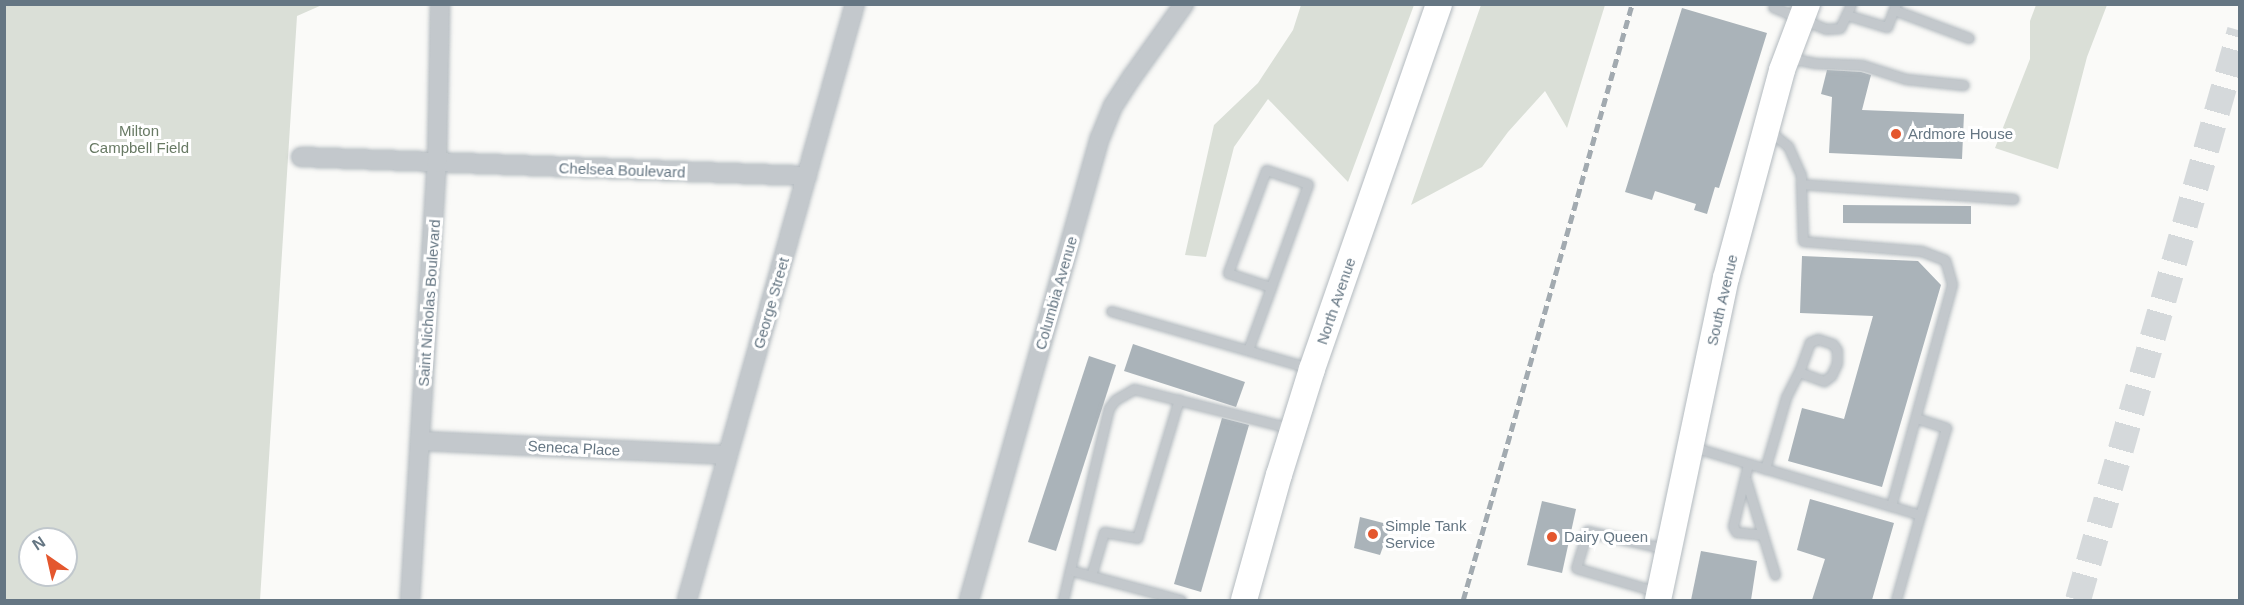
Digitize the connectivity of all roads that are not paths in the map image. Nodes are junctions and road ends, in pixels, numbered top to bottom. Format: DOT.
graph roads {
  1 [pos="440,4"];
  2 [pos="855,4"];
  3 [pos="1184,4"];
  4 [pos="1439,4"];
  5 [pos="1851,4"];
  6 [pos="1773,7"];
  7 [pos="1895,7"];
  8 [pos="1804,12"];
  9 [pos="1846,15"];
  10 [pos="1969,38"];
  11 [pos="1787,58"];
  12 [pos="1964,85"];
  13 [pos="1766,129"];
  14 [pos="301,157"];
  15 [pos="437,163"];
  16 [pos="807,176"];
  17 [pos="1801,184"];
  18 [pos="2013,198"];
  19 [pos="1271,287"];
  20 [pos="1111,311"];
  21 [pos="1248,350"];
  22 [pos="1312,369"];
  23 [pos="1799,372"];
  24 [pos="1179,399"];
  25 [pos="1916,418"];
  26 [pos="1293,428"];
  27 [pos="420,441"];
  28 [pos="1690,446"];
  29 [pos="728,455"];
  30 [pos="1748,464"];
  31 [pos="1765,469"];
  32 [pos="1746,480"];
  33 [pos="1891,506"];
  34 [pos="1920,515"];
  35 [pos="1763,535"];
  36 [pos="1669,549"];
  37 [pos="1070,570"];
  38 [pos="1775,575"];
  39 [pos="1091,576"];
  40 [pos="1659,596"];
  41 [pos="410,600"];
  42 [pos="687,600"];
  43 [pos="969,600"];
  44 [pos="1063,600"];
  45 [pos="1181,600"];
  46 [pos="1244,600"];
  47 [pos="1896,600"];
  1 -- 15 [label="street, Saint Nicholas Boulevard"];
  2 -- 16 [label="street, George Street"];
  3 -- 43 [label="street, Columbia Avenue"];
  4 -- 22 [label="street, North Avenue"];
  5 -- 9 [label="lane"];
  6 -- 8 [label="lane"];
  7 -- 9 [label="lane"];
  7 -- 10 [label="lane"];
  8 -- 9 [label="lane"];
  8 -- 11 [label="street, South Avenue"];
  11 -- 12 [label="lane"];
  11 -- 13 [label="street, South Avenue"];
  13 -- 17 [label="lane"];
  13 -- 28 [label="street, South Avenue"];
  14 -- 15 [label="street, Chelsea Boulevard"];
  15 -- 16 [label="street, Chelsea Boulevard"];
  15 -- 27 [label="street, Saint Nicholas Boulevard"];
  16 -- 29 [label="street, George Street"];
  17 -- 18 [label="lane"];
  17 -- 25 [label="lane"];
  19 -- 19 [label="lane"];
  19 -- 21 [label="lane"];
  20 -- 21 [label="lane"];
  21 -- 22 [label="lane"];
  22 -- 26 [label="street, North Avenue"];
  23 -- 23 [label="lane"];
  23 -- 31 [label="lane"];
  24 -- 26 [label="lane"];
  24 -- 37 [label="lane"];
  24 -- 39 [label="lane"];
  25 -- 33 [label="lane"];
  25 -- 34 [label="lane"];
  26 -- 46 [label="street, North Avenue"];
  27 -- 29 [label="street, Seneca Place"];
  27 -- 41 [label="street, Saint Nicholas Boulevard"];
  28 -- 30 [label="lane"];
  28 -- 36 [label="street, South Avenue"];
  29 -- 42 [label="street, George Street"];
  30 -- 31 [label="lane"];
  30 -- 32 [label="lane"];
  31 -- 33 [label="lane"];
  32 -- 35 [label="lane"];
  32 -- 35 [label="lane"];
  33 -- 34 [label="lane"];
  34 -- 47 [label="lane"];
  35 -- 38 [label="lane"];
  36 -- 40 [label="street, South Avenue"];
  36 -- 40 [label="lane"];
  37 -- 39 [label="lane"];
  37 -- 44 [label="lane"];
  39 -- 45 [label="lane"];
}
